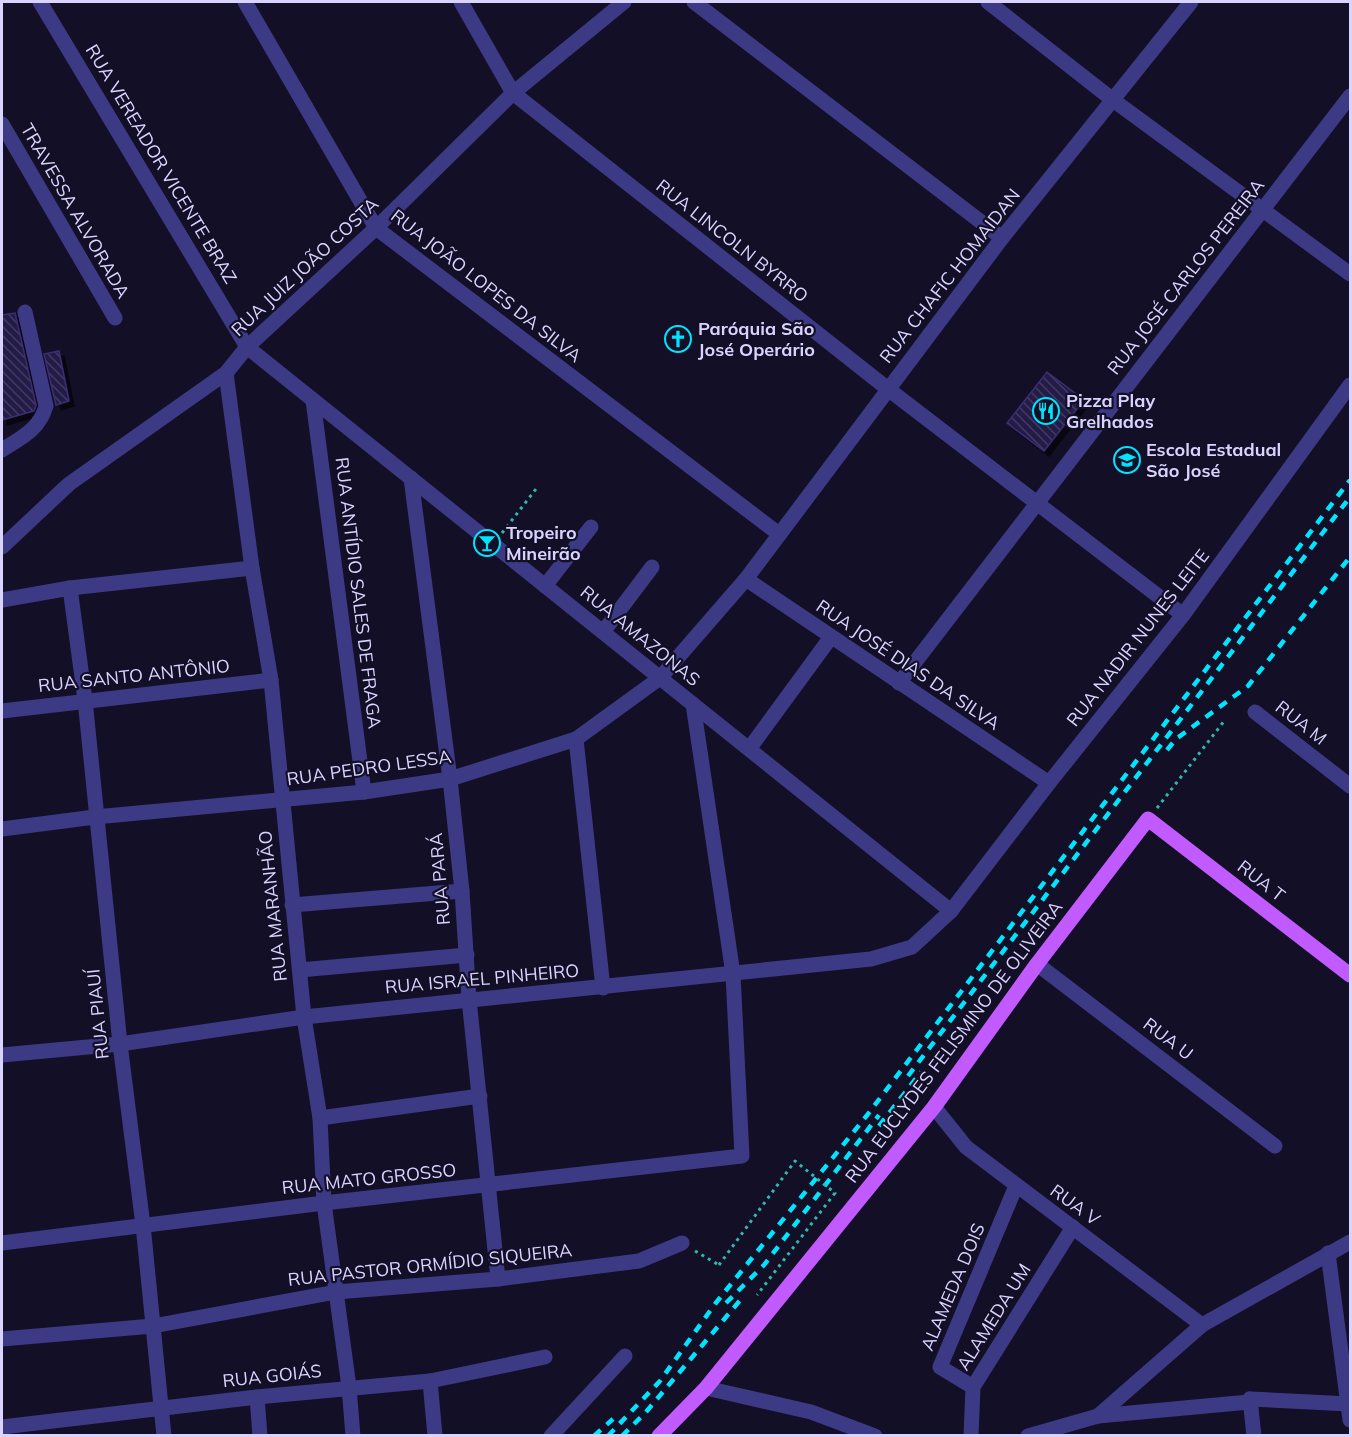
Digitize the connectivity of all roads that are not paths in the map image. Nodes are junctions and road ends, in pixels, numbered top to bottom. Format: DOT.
graph roads {
  1 [pos="40,2"];
  2 [pos="245,2"];
  3 [pos="461,2"];
  4 [pos="624,2"];
  5 [pos="694,2"];
  6 [pos="988,2"];
  7 [pos="1191,2"];
  8 [pos="513,93"];
  9 [pos="1350,96"];
  10 [pos="1113,100"];
  11 [pos="2,124"];
  12 [pos="1263,209"];
  13 [pos="376,228"];
  14 [pos="1002,238"];
  15 [pos="1350,274"];
  16 [pos="25,312"];
  17 [pos="115,318"];
  18 [pos="247,347"];
  19 [pos="226,373"];
  20 [pos="1350,385"];
  21 [pos="888,388"];
  22 [pos="313,400"];
  23 [pos="2,450"];
  24 [pos="411,478"];
  25 [pos="1038,503"];
  26 [pos="591,527"];
  27 [pos="779,534"];
  28 [pos="2,547"];
  29 [pos="652,567"];
  30 [pos="252,568"];
  31 [pos="746,579"];
  32 [pos="545,586"];
  33 [pos="70,588"];
  34 [pos="2,600"];
  35 [pos="1183,615"];
  36 [pos="603,632"];
  37 [pos="831,637"];
  38 [pos="660,678"];
  39 [pos="271,680"];
  40 [pos="899,683"];
  41 [pos="85,700"];
  42 [pos="693,704"];
  43 [pos="2,711"];
  44 [pos="1255,712"];
  45 [pos="576,738"];
  46 [pos="749,749"];
  47 [pos="450,779"];
  48 [pos="1049,783"];
  49 [pos="1350,786"];
  50 [pos="364,792"];
  51 [pos="282,800"];
  52 [pos="95,817"];
  53 [pos="1148,819"];
  54 [pos="2,829"];
  55 [pos="462,891"];
  56 [pos="292,905"];
  57 [pos="951,911"];
  58 [pos="467,955"];
  59 [pos="1037,964"];
  60 [pos="300,970"];
  61 [pos="733,974"];
  62 [pos="1350,975"];
  63 [pos="603,988"];
  64 [pos="469,999"];
  65 [pos="304,1017"];
  66 [pos="120,1044"];
  67 [pos="2,1055"];
  68 [pos="480,1096"];
  69 [pos="934,1107"];
  70 [pos="320,1118"];
  71 [pos="1275,1146"];
  72 [pos="488,1185"];
  73 [pos="1016,1186"];
  74 [pos="324,1203"];
  75 [pos="143,1225"];
  76 [pos="1073,1227"];
  77 [pos="1350,1242"];
  78 [pos="2,1243"];
  79 [pos="682,1243"];
  80 [pos="1328,1253"];
  81 [pos="498,1279"];
  82 [pos="336,1292"];
  83 [pos="1202,1324"];
  84 [pos="153,1326"];
  85 [pos="2,1339"];
  86 [pos="545,1356"];
  87 [pos="625,1356"];
  88 [pos="430,1381"];
  89 [pos="349,1387"];
  90 [pos="973,1387"];
  91 [pos="706,1388"];
  92 [pos="257,1397"];
  93 [pos="1250,1399"];
  94 [pos="1349,1404"];
  95 [pos="161,1409"];
  96 [pos="1098,1416"];
  97 [pos="1350,1420"];
  98 [pos="2,1427"];
  99 [pos="872,1435"];
  100 [pos="164,1436"];
  101 [pos="260,1436"];
  102 [pos="354,1436"];
  103 [pos="435,1436"];
  104 [pos="551,1436"];
  105 [pos="659,1436"];
  106 [pos="971,1436"];
  107 [pos="1028,1436"];
  108 [pos="1254,1436"];
  1 -- 18 [label="street, RUA VEREADOR VICENTE BRAZ"];
  2 -- 13 [label="street, RUA JOÃO LOPES DA SILVA"];
  3 -- 8 [label="street, RUA LINCOLN BYRRO"];
  4 -- 8 [label="street, RUA JUIZ JOÃO COSTA"];
  5 -- 14 [label="street"];
  6 -- 10 [label="street"];
  7 -- 10 [label="street, RUA CHAFIC HOMAIDAN"];
  8 -- 13 [label="street, RUA JUIZ JOÃO COSTA"];
  8 -- 21 [label="street, RUA LINCOLN BYRRO"];
  9 -- 12 [label="street, RUA JOSÉ CARLOS PEREIRA"];
  10 -- 12 [label="street"];
  10 -- 14 [label="street, RUA CHAFIC HOMAIDAN"];
  11 -- 17 [label="street, TRAVESSA ALVORADA"];
  12 -- 15 [label="street"];
  12 -- 25 [label="street, RUA JOSÉ CARLOS PEREIRA"];
  13 -- 18 [label="street, RUA JUIZ JOÃO COSTA"];
  13 -- 27 [label="street, RUA JOÃO LOPES DA SILVA"];
  14 -- 21 [label="street, RUA CHAFIC HOMAIDAN"];
  16 -- 23 [label="street"];
  18 -- 19 [label="street, RUA JUIZ JOÃO COSTA"];
  18 -- 22 [label="street, RUA AMAZONAS"];
  19 -- 28 [label="street, RUA JUIZ JOÃO COSTA"];
  19 -- 30 [label="street, RUA MARANHÃO"];
  20 -- 35 [label="street, RUA NADIR NUNES LEITE"];
  21 -- 25 [label="street, RUA LINCOLN BYRRO"];
  21 -- 27 [label="street, RUA CHAFIC HOMAIDAN"];
  22 -- 24 [label="street, RUA AMAZONAS"];
  22 -- 50 [label="street, RUA ANTÍDIO SALES DE FRAGA"];
  24 -- 32 [label="street, RUA AMAZONAS"];
  24 -- 47 [label="street, RUA PARÁ"];
  25 -- 35 [label="street, RUA LINCOLN BYRRO"];
  25 -- 40 [label="street, RUA JOSÉ CARLOS PEREIRA"];
  26 -- 32 [label="street"];
  27 -- 31 [label="street, RUA CHAFIC HOMAIDAN"];
  29 -- 36 [label="street"];
  30 -- 33 [label="street"];
  30 -- 39 [label="street, RUA MARANHÃO"];
  31 -- 37 [label="street, RUA JOSÉ DIAS DA SILVA"];
  31 -- 38 [label="street, RUA PEDRO LESSA"];
  32 -- 36 [label="street, RUA AMAZONAS"];
  33 -- 34 [label="street"];
  33 -- 41 [label="street, RUA PIAUÍ"];
  35 -- 48 [label="street, RUA NADIR NUNES LEITE"];
  36 -- 38 [label="street, RUA AMAZONAS"];
  37 -- 40 [label="street, RUA JOSÉ DIAS DA SILVA"];
  37 -- 46 [label="street"];
  38 -- 42 [label="street, RUA AMAZONAS"];
  38 -- 45 [label="street, RUA PEDRO LESSA"];
  39 -- 41 [label="street, RUA SANTO ANTÔNIO"];
  39 -- 51 [label="street, RUA MARANHÃO"];
  40 -- 48 [label="street, RUA JOSÉ DIAS DA SILVA"];
  41 -- 43 [label="street, RUA SANTO ANTÔNIO"];
  41 -- 52 [label="street, RUA PIAUÍ"];
  42 -- 46 [label="street, RUA AMAZONAS"];
  42 -- 61 [label="street"];
  44 -- 49 [label="street, RUA M"];
  45 -- 47 [label="street, RUA PEDRO LESSA"];
  45 -- 63 [label="street"];
  46 -- 57 [label="street, RUA AMAZONAS"];
  47 -- 50 [label="street, RUA PEDRO LESSA"];
  47 -- 55 [label="street, RUA PARÁ"];
  48 -- 57 [label="street, RUA NADIR NUNES LEITE"];
  50 -- 51 [label="street, RUA PEDRO LESSA"];
  51 -- 52 [label="street, RUA PEDRO LESSA"];
  51 -- 56 [label="street, RUA MARANHÃO"];
  52 -- 54 [label="street, RUA PEDRO LESSA"];
  52 -- 66 [label="street, RUA PIAUÍ"];
  53 -- 59 [label="main road, RUA EUCLYDES FELISMINO DE OLIVEIRA"];
  53 -- 62 [label="main road, RUA T"];
  55 -- 56 [label="street"];
  55 -- 58 [label="street, RUA PARÁ"];
  56 -- 60 [label="street, RUA MARANHÃO"];
  57 -- 61 [label="street, RUA ISRAEL PINHEIRO"];
  58 -- 60 [label="street"];
  58 -- 64 [label="street, RUA PARÁ"];
  59 -- 69 [label="main road, RUA EUCLYDES FELISMINO DE OLIVEIRA"];
  59 -- 71 [label="street, RUA U"];
  60 -- 65 [label="street, RUA MARANHÃO"];
  61 -- 63 [label="street, RUA ISRAEL PINHEIRO"];
  61 -- 72 [label="street, RUA MATO GROSSO"];
  63 -- 64 [label="street, RUA ISRAEL PINHEIRO"];
  64 -- 65 [label="street, RUA ISRAEL PINHEIRO"];
  64 -- 68 [label="street, RUA PARÁ"];
  65 -- 66 [label="street, RUA ISRAEL PINHEIRO"];
  65 -- 70 [label="street, RUA MARANHÃO"];
  66 -- 67 [label="street, RUA ISRAEL PINHEIRO"];
  66 -- 75 [label="street, RUA PIAUÍ"];
  68 -- 70 [label="street"];
  68 -- 72 [label="street, RUA PARÁ"];
  69 -- 73 [label="street, RUA V"];
  69 -- 91 [label="main road, RUA EUCLYDES FELISMINO DE OLIVEIRA"];
  70 -- 74 [label="street, RUA MARANHÃO"];
  72 -- 74 [label="street, RUA MATO GROSSO"];
  72 -- 81 [label="street, RUA PARÁ"];
  73 -- 76 [label="street, RUA V"];
  73 -- 90 [label="street, ALAMEDA DOIS"];
  74 -- 75 [label="street, RUA MATO GROSSO"];
  74 -- 82 [label="street, RUA MARANHÃO"];
  75 -- 78 [label="street, RUA MATO GROSSO"];
  75 -- 84 [label="street, RUA PIAUÍ"];
  76 -- 83 [label="street, RUA V"];
  76 -- 90 [label="street, ALAMEDA UM"];
  77 -- 80 [label="street"];
  79 -- 81 [label="street, RUA PASTOR ORMÍDIO SIQUEIRA"];
  80 -- 83 [label="street"];
  80 -- 94 [label="street"];
  81 -- 82 [label="street, RUA PASTOR ORMÍDIO SIQUEIRA"];
  82 -- 84 [label="street, RUA PASTOR ORMÍDIO SIQUEIRA"];
  82 -- 89 [label="street, RUA MARANHÃO"];
  83 -- 96 [label="street"];
  84 -- 85 [label="street, RUA PASTOR ORMÍDIO SIQUEIRA"];
  84 -- 95 [label="street, RUA PIAUÍ"];
  86 -- 88 [label="street, RUA GOIÁS"];
  87 -- 104 [label="street"];
  88 -- 89 [label="street, RUA GOIÁS"];
  88 -- 103 [label="street"];
  89 -- 92 [label="street, RUA GOIÁS"];
  89 -- 102 [label="street, RUA MARANHÃO"];
  90 -- 106 [label="street, ALAMEDA UM"];
  91 -- 99 [label="street"];
  91 -- 105 [label="main road, RUA EUCLYDES FELISMINO DE OLIVEIRA"];
  92 -- 95 [label="street, RUA GOIÁS"];
  92 -- 101 [label="street"];
  93 -- 94 [label="street"];
  93 -- 96 [label="street"];
  93 -- 108 [label="street"];
  94 -- 97 [label="street"];
  95 -- 98 [label="street, RUA GOIÁS"];
  95 -- 100 [label="street, RUA PIAUÍ"];
  96 -- 107 [label="street"];
}
